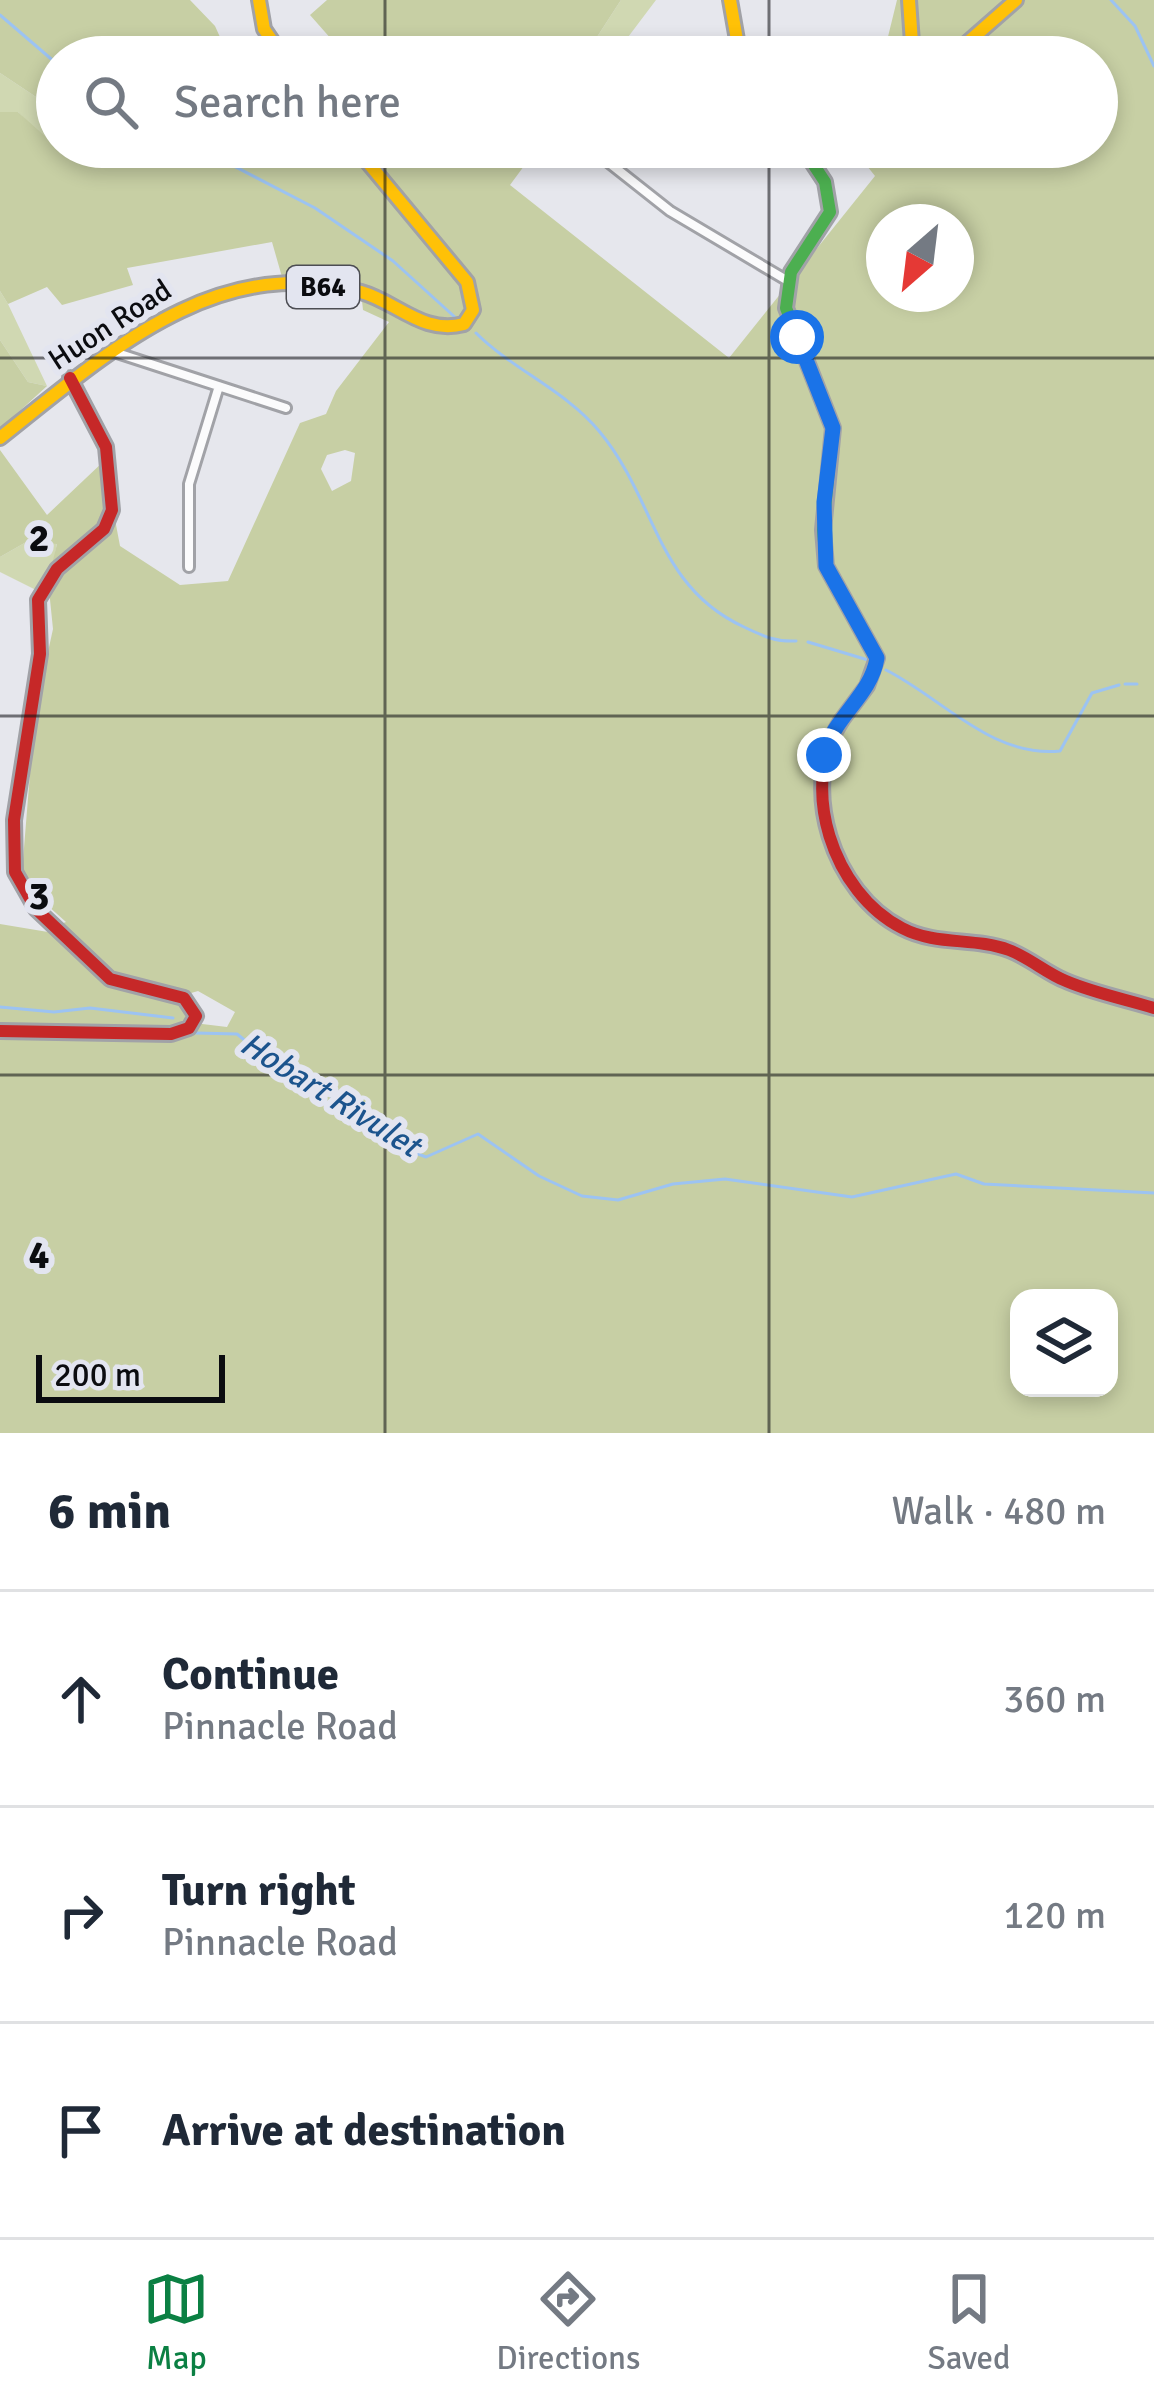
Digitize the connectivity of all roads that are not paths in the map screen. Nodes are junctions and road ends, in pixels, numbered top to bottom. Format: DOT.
graph roads {
  1 [pos="259,0"];
  2 [pos="730,0"];
  3 [pos="909,0"];
  4 [pos="1016,0"];
  5 [pos="269,36"];
  6 [pos="736,36"];
  7 [pos="912,36"];
  8 [pos="975,36"];
  9 [pos="372,168"];
  10 [pos="617,168"];
  11 [pos="816,168"];
  12 [pos="788,281"];
  13 [pos="111,351"];
  14 [pos="70,378"];
  15 [pos="219,386"];
  16 [pos="286,408"];
  17 [pos="0,438"];
  18 [pos="189,567"];
  19 [pos="1154,1009"];
  20 [pos="0,1031"];
  1 -- 5 [label="main road"];
  2 -- 6 [label="main road"];
  3 -- 7 [label="main road"];
  4 -- 8 [label="main road"];
  9 -- 13 [label="main road, Huon Road / B64"];
  10 -- 12 [label="street"];
  11 -- 12 [label="main road"];
  12 -- 19 [label="main road"];
  13 -- 14 [label="main road, Huon Road / B64"];
  13 -- 15 [label="street"];
  14 -- 17 [label="main road, Huon Road / B64"];
  14 -- 20 [label="main road"];
  15 -- 16 [label="street"];
  15 -- 18 [label="street"];
}
